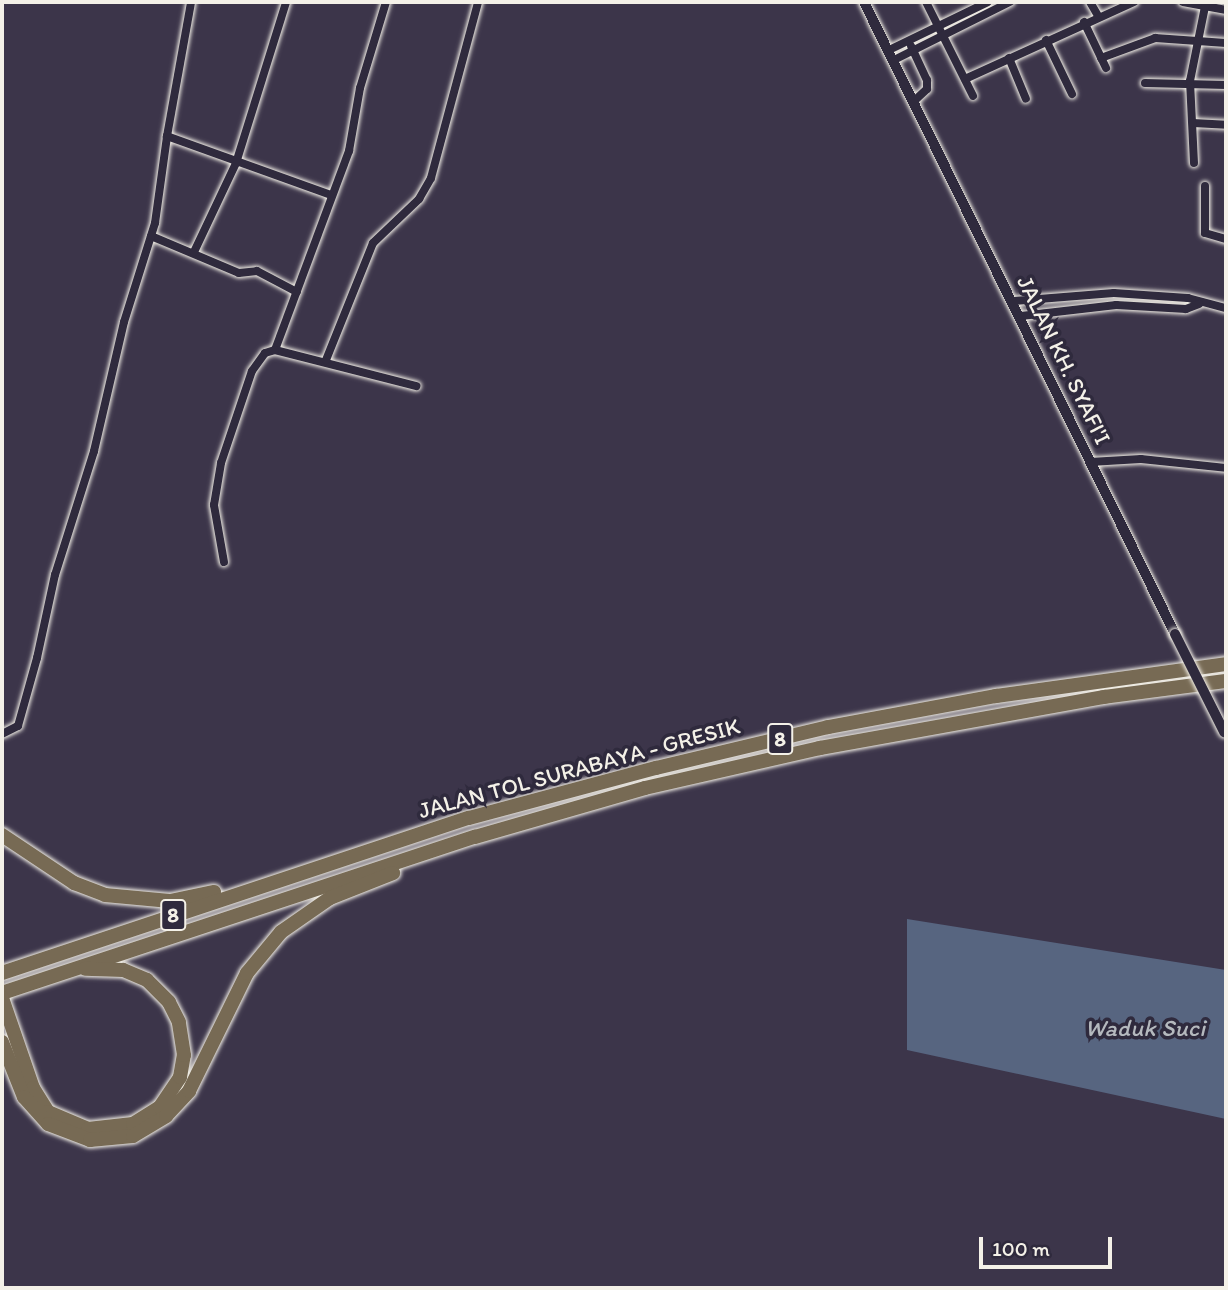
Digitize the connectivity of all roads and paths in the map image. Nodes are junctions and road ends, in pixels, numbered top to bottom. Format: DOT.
graph roads {
  1 [pos="191,2"];
  2 [pos="286,2"];
  3 [pos="386,2"];
  4 [pos="478,2"];
  5 [pos="864,2"];
  6 [pos="926,2"];
  7 [pos="988,2"];
  8 [pos="1010,2"];
  9 [pos="1090,2"];
  10 [pos="1134,2"];
  11 [pos="1183,2"];
  12 [pos="1205,4"];
  13 [pos="1226,10"];
  14 [pos="1098,16"];
  15 [pos="1084,22"];
  16 [pos="937,25"];
  17 [pos="944,35"];
  18 [pos="1046,40"];
  19 [pos="907,41"];
  20 [pos="1198,41"];
  21 [pos="1226,43"];
  22 [pos="913,50"];
  23 [pos="890,55"];
  24 [pos="1009,58"];
  25 [pos="1101,58"];
  26 [pos="1106,68"];
  27 [pos="965,79"];
  28 [pos="1190,81"];
  29 [pos="1145,83"];
  30 [pos="1226,85"];
  31 [pos="1072,94"];
  32 [pos="973,96"];
  33 [pos="1026,99"];
  34 [pos="914,101"];
  35 [pos="1193,123"];
  36 [pos="1226,125"];
  37 [pos="167,136"];
  38 [pos="236,163"];
  39 [pos="1194,163"];
  40 [pos="1205,186"];
  41 [pos="331,195"];
  42 [pos="151,236"];
  43 [pos="1226,239"];
  44 [pos="194,252"];
  45 [pos="297,292"];
  46 [pos="1163,296"];
  47 [pos="1014,301"];
  48 [pos="1199,304"];
  49 [pos="1163,307"];
  50 [pos="1226,308"];
  51 [pos="1021,316"];
  52 [pos="275,351"];
  53 [pos="326,360"];
  54 [pos="416,386"];
  55 [pos="1090,462"];
  56 [pos="1226,468"];
  57 [pos="224,562"];
  58 [pos="1226,664"];
  59 [pos="1226,681"];
  60 [pos="2,734"];
  61 [pos="1225,735"];
  62 [pos="2,835"];
  63 [pos="475,837"];
  64 [pos="344,858"];
  65 [pos="69,970"];
  66 [pos="2,973"];
  67 [pos="2,993"];
  68 [pos="2,998"];
  69 [pos="2,1042"];
  1 -- 37 [label="street"];
  2 -- 38 [label="street"];
  3 -- 41 [label="street"];
  4 -- 53 [label="street"];
  5 -- 23 [label="main road, JALAN KH. SYAFI'I"];
  6 -- 16 [label="street"];
  7 -- 16 [label="street"];
  8 -- 17 [label="street"];
  9 -- 14 [label="street"];
  10 -- 14 [label="street"];
  11 -- 12 [label="street"];
  12 -- 13 [label="street"];
  12 -- 20 [label="street"];
  14 -- 15 [label="street"];
  15 -- 18 [label="street"];
  15 -- 25 [label="street"];
  16 -- 17 [label="street"];
  16 -- 19 [label="street"];
  17 -- 22 [label="street"];
  17 -- 27 [label="street"];
  18 -- 24 [label="street"];
  18 -- 31 [label="street"];
  19 -- 22 [label="street"];
  19 -- 23 [label="street"];
  20 -- 21 [label="street"];
  20 -- 25 [label="street"];
  20 -- 28 [label="street"];
  22 -- 23 [label="street"];
  22 -- 34 [label="street"];
  23 -- 34 [label="main road, JALAN KH. SYAFI'I"];
  24 -- 27 [label="street"];
  24 -- 33 [label="street"];
  25 -- 26 [label="street"];
  27 -- 32 [label="street"];
  28 -- 29 [label="street"];
  28 -- 30 [label="street"];
  28 -- 35 [label="street"];
  34 -- 47 [label="main road, JALAN KH. SYAFI'I"];
  35 -- 36 [label="street"];
  35 -- 39 [label="street"];
  37 -- 38 [label="street"];
  37 -- 42 [label="street"];
  38 -- 41 [label="street"];
  38 -- 44 [label="street"];
  40 -- 43 [label="street"];
  41 -- 45 [label="street"];
  42 -- 44 [label="street"];
  42 -- 60 [label="street"];
  44 -- 45 [label="street"];
  45 -- 52 [label="street"];
  46 -- 47 [label="street"];
  46 -- 48 [label="street"];
  46 -- 49 [label="street"];
  47 -- 51 [label="main road, JALAN KH. SYAFI'I"];
  48 -- 49 [label="street"];
  48 -- 50 [label="street"];
  49 -- 51 [label="street"];
  51 -- 55 [label="main road, JALAN KH. SYAFI'I"];
  52 -- 53 [label="street"];
  52 -- 57 [label="street"];
  53 -- 54 [label="street"];
  55 -- 56 [label="street"];
  55 -- 61 [label="main road, JALAN KH. SYAFI'I, bridge"];
  58 -- 64 [label="highway, JALAN TOL SURABAYA - GRESIK / 8"];
  59 -- 63 [label="highway, JALAN TOL SURABAYA - GRESIK / 8"];
  62 -- 64 [label="highway"];
  63 -- 65 [label="highway, JALAN TOL SURABAYA - GRESIK / 8"];
  63 -- 69 [label="highway"];
  64 -- 66 [label="highway, JALAN TOL SURABAYA - GRESIK / 8"];
  65 -- 67 [label="highway, JALAN TOL SURABAYA - GRESIK / 8"];
  65 -- 68 [label="highway"];
}
